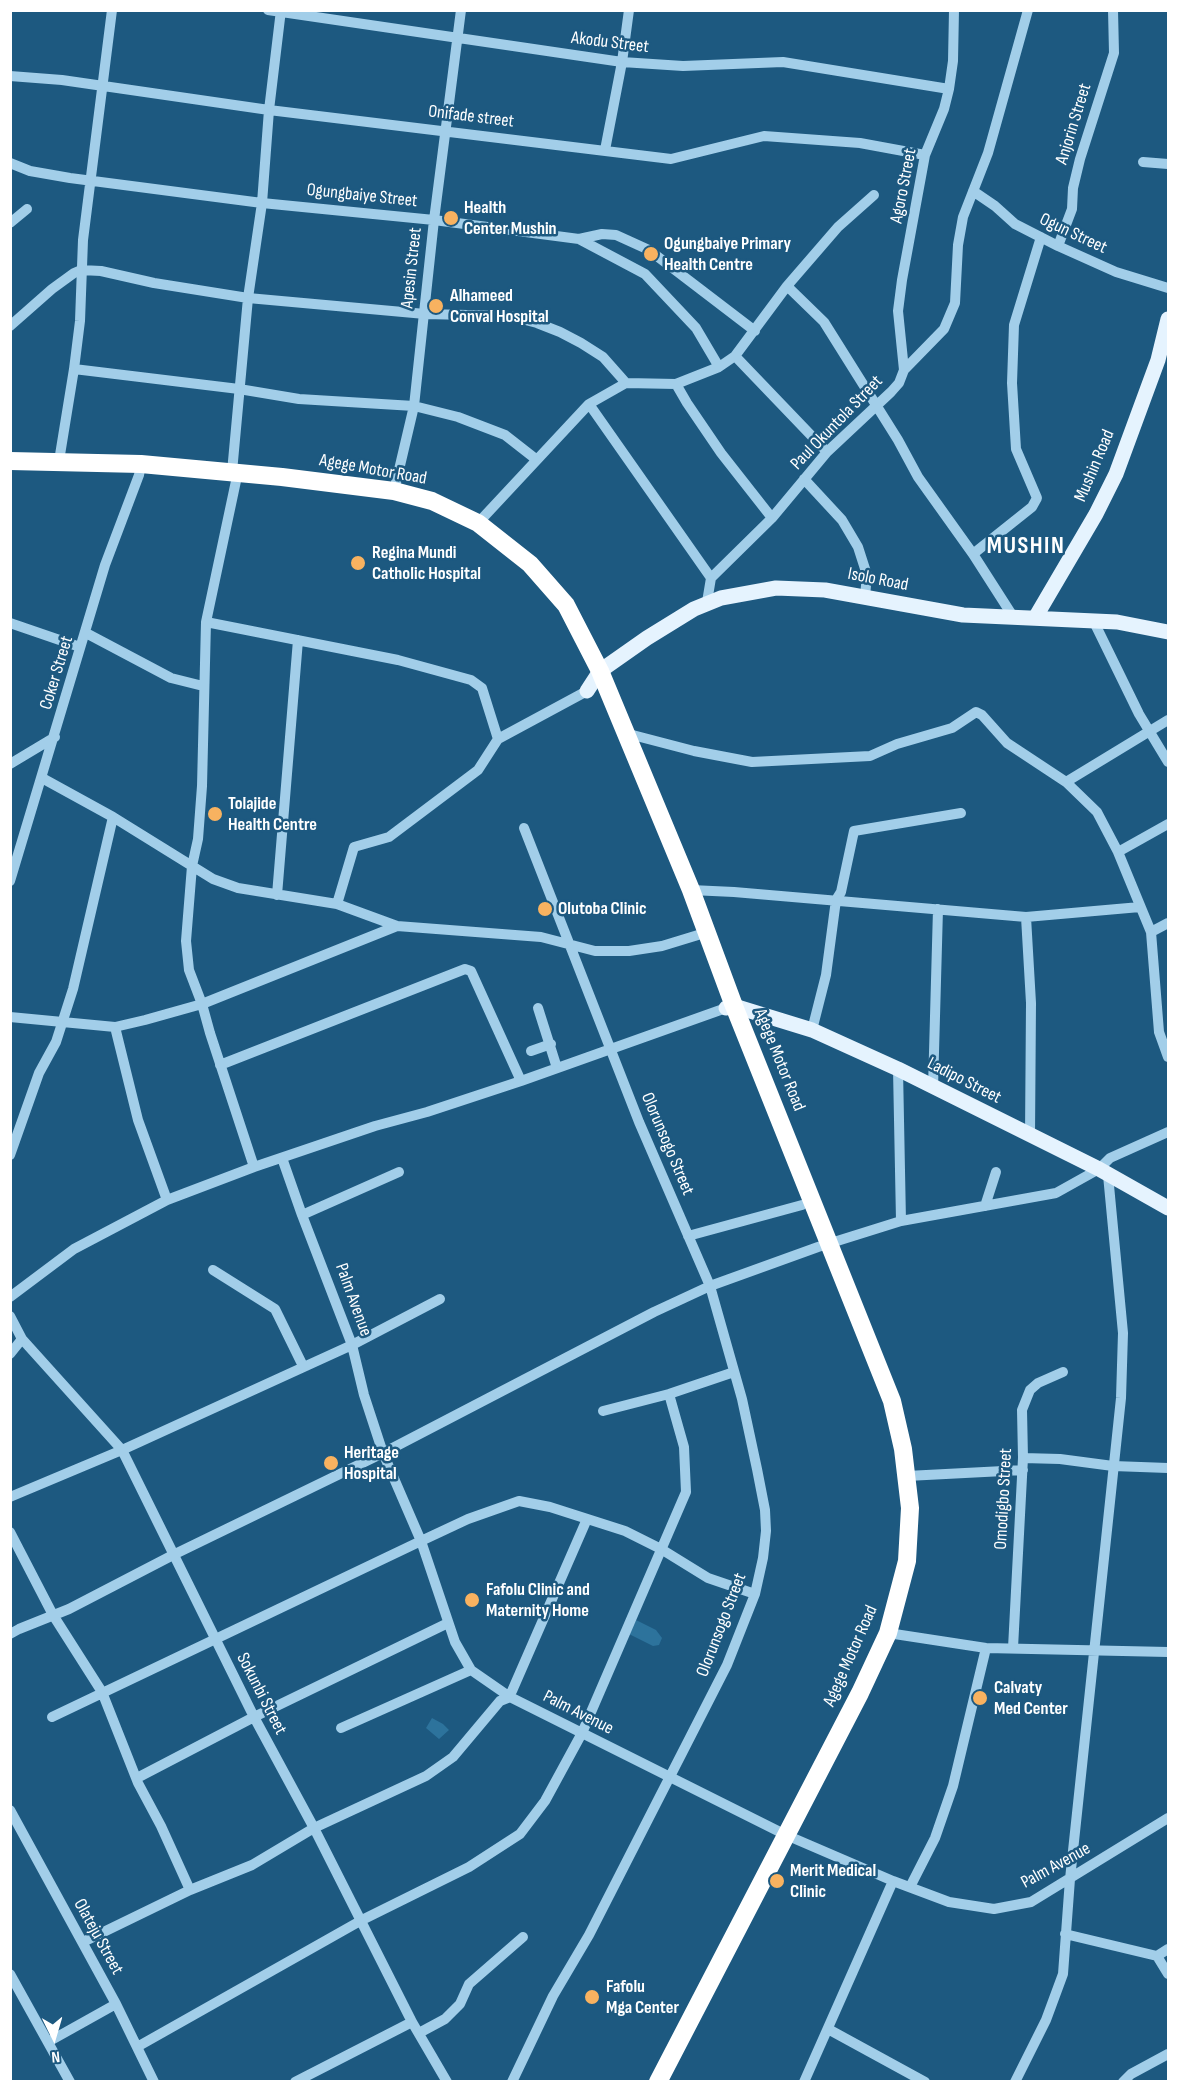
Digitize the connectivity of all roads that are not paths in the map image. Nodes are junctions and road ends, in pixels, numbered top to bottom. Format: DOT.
graph roads {
  1 [pos="112,10"];
  2 [pos="267,10"];
  3 [pos="461,10"];
  4 [pos="629,10"];
  5 [pos="954,10"];
  6 [pos="1028,10"];
  7 [pos="1113,10"];
  8 [pos="281,11"];
  9 [pos="458,38"];
  10 [pos="622,63"];
  11 [pos="10,76"];
  12 [pos="102,86"];
  13 [pos="949,89"];
  14 [pos="269,110"];
  15 [pos="445,131"];
  16 [pos="605,150"];
  17 [pos="925,155"];
  18 [pos="1143,162"];
  19 [pos="10,164"];
  20 [pos="1168,164"];
  21 [pos="92,180"];
  22 [pos="973,191"];
  23 [pos="874,195"];
  24 [pos="262,203"];
  25 [pos="27,209"];
  26 [pos="434,220"];
  27 [pos="10,223"];
  28 [pos="1041,237"];
  29 [pos="579,239"];
  30 [pos="1058,246"];
  31 [pos="660,259"];
  32 [pos="81,270"];
  33 [pos="645,274"];
  34 [pos="787,286"];
  35 [pos="1168,288"];
  36 [pos="248,298"];
  37 [pos="425,314"];
  38 [pos="1168,319"];
  39 [pos="10,326"];
  40 [pos="755,331"];
  41 [pos="735,356"];
  42 [pos="719,367"];
  43 [pos="74,369"];
  44 [pos="904,370"];
  45 [pos="626,383"];
  46 [pos="676,384"];
  47 [pos="239,389"];
  48 [pos="589,404"];
  49 [pos="414,406"];
  50 [pos="877,406"];
  51 [pos="827,452"];
  52 [pos="10,460"];
  53 [pos="537,460"];
  54 [pos="59,461"];
  55 [pos="140,470"];
  56 [pos="10,471"];
  57 [pos="234,477"];
  58 [pos="804,479"];
  59 [pos="394,491"];
  60 [pos="772,518"];
  61 [pos="478,523"];
  62 [pos="973,554"];
  63 [pos="711,578"];
  64 [pos="865,596"];
  65 [pos="707,602"];
  66 [pos="1014,618"];
  67 [pos="1035,618"];
  68 [pos="206,622"];
  69 [pos="10,624"];
  70 [pos="1096,626"];
  71 [pos="1168,632"];
  72 [pos="86,633"];
  73 [pos="1168,638"];
  74 [pos="298,640"];
  75 [pos="80,647"];
  76 [pos="597,683"];
  77 [pos="203,686"];
  78 [pos="1168,720"];
  79 [pos="1150,730"];
  80 [pos="626,733"];
  81 [pos="55,737"];
  82 [pos="498,739"];
  83 [pos="1168,762"];
  84 [pos="10,764"];
  85 [pos="42,778"];
  86 [pos="1066,782"];
  87 [pos="961,813"];
  88 [pos="113,817"];
  89 [pos="1168,824"];
  90 [pos="524,828"];
  91 [pos="1119,852"];
  92 [pos="192,866"];
  93 [pos="10,881"];
  94 [pos="691,891"];
  95 [pos="277,895"];
  96 [pos="836,900"];
  97 [pos="337,904"];
  98 [pos="1140,907"];
  99 [pos="938,909"];
  100 [pos="1026,917"];
  101 [pos="1168,923"];
  102 [pos="397,926"];
  103 [pos="1151,932"];
  104 [pos="698,935"];
  105 [pos="568,945"];
  106 [pos="202,1004"];
  107 [pos="730,1007"];
  108 [pos="538,1008"];
  109 [pos="10,1017"];
  110 [pos="63,1022"];
  111 [pos="115,1027"];
  112 [pos="1164,1029"];
  113 [pos="812,1030"];
  114 [pos="551,1044"];
  115 [pos="611,1050"];
  116 [pos="531,1051"];
  117 [pos="1168,1057"];
  118 [pos="220,1065"];
  119 [pos="557,1068"];
  120 [pos="898,1069"];
  121 [pos="521,1081"];
  122 [pos="933,1088"];
  123 [pos="1168,1132"];
  124 [pos="1030,1135"];
  125 [pos="10,1155"];
  126 [pos="282,1158"];
  127 [pos="254,1167"];
  128 [pos="399,1172"];
  129 [pos="996,1172"];
  130 [pos="1104,1172"];
  131 [pos="167,1200"];
  132 [pos="802,1205"];
  133 [pos="985,1206"];
  134 [pos="1168,1208"];
  135 [pos="302,1215"];
  136 [pos="901,1221"];
  137 [pos="688,1236"];
  138 [pos="823,1245"];
  139 [pos="213,1270"];
  140 [pos="710,1286"];
  141 [pos="10,1297"];
  142 [pos="440,1299"];
  143 [pos="10,1316"];
  144 [pos="22,1339"];
  145 [pos="352,1345"];
  146 [pos="10,1354"];
  147 [pos="303,1366"];
  148 [pos="734,1372"];
  149 [pos="1062,1372"];
  150 [pos="669,1394"];
  151 [pos="603,1411"];
  152 [pos="122,1450"];
  153 [pos="383,1453"];
  154 [pos="1023,1458"];
  155 [pos="1113,1466"];
  156 [pos="1168,1468"];
  157 [pos="1023,1470"];
  158 [pos="907,1476"];
  159 [pos="10,1497"];
  160 [pos="587,1519"];
  161 [pos="10,1532"];
  162 [pos="421,1541"];
  163 [pos="661,1549"];
  164 [pos="175,1554"];
  165 [pos="755,1594"];
  166 [pos="53,1615"];
  167 [pos="448,1623"];
  168 [pos="888,1633"];
  169 [pos="10,1634"];
  170 [pos="214,1639"];
  171 [pos="986,1648"];
  172 [pos="1013,1648"];
  173 [pos="1094,1650"];
  174 [pos="1168,1652"];
  175 [pos="471,1670"];
  176 [pos="102,1692"];
  177 [pos="509,1697"];
  178 [pos="52,1717"];
  179 [pos="254,1717"];
  180 [pos="341,1728"];
  181 [pos="582,1734"];
  182 [pos="137,1778"];
  183 [pos="669,1778"];
  184 [pos="10,1810"];
  185 [pos="1168,1818"];
  186 [pos="314,1828"];
  187 [pos="781,1832"];
  188 [pos="1070,1879"];
  189 [pos="893,1881"];
  190 [pos="910,1887"];
  191 [pos="190,1890"];
  192 [pos="362,1920"];
  193 [pos="1065,1934"];
  194 [pos="523,1937"];
  195 [pos="82,1942"];
  196 [pos="1168,1949"];
  197 [pos="1156,1956"];
  198 [pos="10,1974"];
  199 [pos="1168,1974"];
  200 [pos="116,2004"];
  201 [pos="412,2022"];
  202 [pos="828,2029"];
  203 [pos="419,2033"];
  204 [pos="48,2042"];
  205 [pos="137,2047"];
  206 [pos="1168,2054"];
  207 [pos="908,2077"];
  208 [pos="70,2082"];
  209 [pos="154,2082"];
  210 [pos="295,2082"];
  211 [pos="447,2082"];
  212 [pos="512,2082"];
  213 [pos="646,2082"];
  214 [pos="658,2082"];
  215 [pos="804,2082"];
  216 [pos="925,2082"];
  217 [pos="1015,2082"];
  218 [pos="1123,2082"];
  1 -- 12 [label="street"];
  2 -- 8 [label="street, Akodu Street"];
  3 -- 9 [label="street, Apesin Street"];
  4 -- 10 [label="street"];
  5 -- 13 [label="street, Agoro Street"];
  6 -- 22 [label="street, Paul Okuntola Street"];
  7 -- 30 [label="street, Anjorin Street"];
  8 -- 9 [label="street, Akodu Street"];
  8 -- 14 [label="street"];
  9 -- 10 [label="street, Akodu Street"];
  9 -- 15 [label="street, Apesin Street"];
  10 -- 13 [label="street, Akodu Street"];
  10 -- 16 [label="street"];
  11 -- 12 [label="street, Onifade street"];
  12 -- 14 [label="street, Onifade street"];
  12 -- 21 [label="street"];
  13 -- 17 [label="street, Agoro Street"];
  14 -- 15 [label="street, Onifade street"];
  14 -- 24 [label="street"];
  15 -- 16 [label="street, Onifade street"];
  15 -- 26 [label="street, Apesin Street"];
  16 -- 17 [label="street, Onifade street"];
  17 -- 44 [label="street, Agoro Street"];
  18 -- 20 [label="street"];
  19 -- 21 [label="street, Ogungbaiye Street"];
  21 -- 24 [label="street, Ogungbaiye Street"];
  21 -- 32 [label="street"];
  22 -- 28 [label="street, Ogun Street"];
  22 -- 44 [label="street, Paul Okuntola Street"];
  23 -- 34 [label="street"];
  24 -- 26 [label="street, Ogungbaiye Street"];
  24 -- 36 [label="street"];
  25 -- 27 [label="street"];
  26 -- 29 [label="street, Ogungbaiye Street"];
  26 -- 37 [label="street, Apesin Street"];
  28 -- 30 [label="street, Ogun Street"];
  28 -- 62 [label="street"];
  29 -- 31 [label="street, Ogungbaiye Street"];
  29 -- 33 [label="street"];
  30 -- 35 [label="street, Ogun Street"];
  31 -- 33 [label="street"];
  31 -- 40 [label="street, Ogungbaiye Street"];
  32 -- 36 [label="street"];
  32 -- 39 [label="street"];
  32 -- 43 [label="street"];
  33 -- 42 [label="street"];
  34 -- 40 [label="street"];
  34 -- 50 [label="street"];
  36 -- 37 [label="street"];
  36 -- 47 [label="street"];
  37 -- 45 [label="street"];
  37 -- 49 [label="street, Apesin Street"];
  38 -- 67 [label="main road, Mushin Road"];
  40 -- 41 [label="street"];
  41 -- 42 [label="street"];
  41 -- 51 [label="street"];
  42 -- 46 [label="street"];
  43 -- 47 [label="street"];
  43 -- 54 [label="street"];
  44 -- 50 [label="street, Paul Okuntola Street"];
  45 -- 46 [label="street"];
  45 -- 48 [label="street"];
  46 -- 60 [label="street"];
  47 -- 49 [label="street"];
  47 -- 57 [label="street"];
  48 -- 53 [label="street"];
  48 -- 63 [label="street"];
  49 -- 53 [label="street"];
  49 -- 59 [label="street, Apesin Street"];
  50 -- 51 [label="street, Paul Okuntola Street"];
  50 -- 62 [label="street"];
  51 -- 58 [label="street, Paul Okuntola Street"];
  52 -- 54 [label="highway, Agege Motor Road"];
  53 -- 61 [label="street"];
  54 -- 55 [label="highway, Agege Motor Road"];
  55 -- 56 [label="highway, Agege Motor Road"];
  55 -- 57 [label="highway, Agege Motor Road"];
  55 -- 72 [label="street, Coker Street"];
  57 -- 59 [label="highway, Agege Motor Road"];
  57 -- 68 [label="street"];
  57 -- 76 [label="highway, Agege Motor Road"];
  58 -- 60 [label="street, Paul Okuntola Street"];
  58 -- 64 [label="street"];
  59 -- 61 [label="highway, Agege Motor Road"];
  60 -- 63 [label="street, Paul Okuntola Street"];
  61 -- 76 [label="highway, Agege Motor Road"];
  62 -- 66 [label="street"];
  63 -- 65 [label="street"];
  64 -- 65 [label="main road, Isolo Road"];
  64 -- 66 [label="main road, Isolo Road"];
  65 -- 76 [label="main road, Isolo Road"];
  66 -- 67 [label="main road, Isolo Road"];
  67 -- 71 [label="main road, Isolo Road"];
  68 -- 74 [label="street"];
  68 -- 77 [label="street"];
  69 -- 75 [label="street"];
  70 -- 73 [label="main road, Isolo Road"];
  70 -- 76 [label="main road, Isolo Road"];
  70 -- 79 [label="street"];
  72 -- 75 [label="street, Coker Street"];
  72 -- 77 [label="street"];
  74 -- 82 [label="street"];
  74 -- 95 [label="street"];
  75 -- 81 [label="street, Coker Street"];
  76 -- 80 [label="highway, Agege Motor Road"];
  76 -- 82 [label="street"];
  76 -- 104 [label="highway, Agege Motor Road"];
  77 -- 92 [label="street"];
  78 -- 79 [label="street"];
  79 -- 83 [label="street"];
  79 -- 86 [label="street"];
  80 -- 86 [label="street"];
  80 -- 94 [label="highway, Agege Motor Road"];
  81 -- 84 [label="street"];
  81 -- 85 [label="street, Coker Street"];
  82 -- 97 [label="street"];
  85 -- 88 [label="street"];
  85 -- 93 [label="street, Coker Street"];
  86 -- 91 [label="street"];
  87 -- 96 [label="street"];
  88 -- 92 [label="street"];
  88 -- 110 [label="street"];
  89 -- 91 [label="street"];
  90 -- 105 [label="street, Olorunsogo Street"];
  91 -- 98 [label="street"];
  92 -- 95 [label="street"];
  92 -- 106 [label="street"];
  94 -- 96 [label="street"];
  94 -- 107 [label="highway, Agege Motor Road"];
  95 -- 97 [label="street"];
  96 -- 99 [label="street"];
  96 -- 113 [label="street"];
  97 -- 102 [label="street"];
  98 -- 100 [label="street"];
  98 -- 103 [label="street"];
  99 -- 100 [label="street"];
  99 -- 122 [label="street"];
  100 -- 124 [label="street"];
  101 -- 103 [label="street"];
  102 -- 105 [label="street"];
  102 -- 106 [label="street"];
  103 -- 112 [label="street"];
  104 -- 105 [label="street"];
  104 -- 107 [label="highway, Agege Motor Road"];
  105 -- 115 [label="street, Olorunsogo Street"];
  106 -- 111 [label="street"];
  106 -- 118 [label="street"];
  107 -- 113 [label="main road, Ladipo Street"];
  107 -- 115 [label="street"];
  107 -- 132 [label="highway, Agege Motor Road"];
  107 -- 138 [label="highway, Agege Motor Road"];
  108 -- 114 [label="street"];
  109 -- 110 [label="street"];
  110 -- 111 [label="street"];
  110 -- 125 [label="street"];
  111 -- 131 [label="street"];
  112 -- 117 [label="street"];
  113 -- 120 [label="main road, Ladipo Street"];
  114 -- 116 [label="street"];
  114 -- 119 [label="street"];
  115 -- 119 [label="street"];
  115 -- 137 [label="street, Olorunsogo Street"];
  118 -- 121 [label="street"];
  118 -- 127 [label="street"];
  119 -- 121 [label="street"];
  120 -- 122 [label="main road, Ladipo Street"];
  120 -- 136 [label="street"];
  121 -- 126 [label="street"];
  122 -- 124 [label="main road, Ladipo Street"];
  123 -- 130 [label="street"];
  124 -- 130 [label="main road, Ladipo Street"];
  126 -- 127 [label="street"];
  126 -- 135 [label="street, Palm Avenue"];
  127 -- 131 [label="street"];
  128 -- 135 [label="street"];
  129 -- 133 [label="street"];
  130 -- 133 [label="street"];
  130 -- 134 [label="main road, Ladipo Street"];
  130 -- 155 [label="street"];
  131 -- 141 [label="street"];
  132 -- 137 [label="street"];
  132 -- 138 [label="highway, Agege Motor Road"];
  133 -- 136 [label="street"];
  135 -- 145 [label="street, Palm Avenue"];
  136 -- 138 [label="street"];
  137 -- 140 [label="street, Olorunsogo Street"];
  138 -- 140 [label="street"];
  138 -- 158 [label="highway, Agege Motor Road"];
  138 -- 187 [label="highway, Agege Motor Road"];
  139 -- 147 [label="street"];
  140 -- 148 [label="street, Olorunsogo Street"];
  140 -- 153 [label="street"];
  142 -- 145 [label="street"];
  143 -- 144 [label="street, Sokunbi Street"];
  144 -- 146 [label="street"];
  144 -- 152 [label="street, Sokunbi Street"];
  145 -- 147 [label="street"];
  145 -- 153 [label="street, Palm Avenue"];
  147 -- 152 [label="street"];
  148 -- 150 [label="street"];
  148 -- 165 [label="street, Olorunsogo Street"];
  149 -- 154 [label="street, Omodigbo Street"];
  150 -- 151 [label="street"];
  150 -- 163 [label="street"];
  152 -- 159 [label="street"];
  152 -- 164 [label="street, Sokunbi Street"];
  153 -- 162 [label="street, Palm Avenue"];
  153 -- 164 [label="street"];
  154 -- 155 [label="street"];
  154 -- 157 [label="street, Omodigbo Street"];
  155 -- 156 [label="street"];
  155 -- 173 [label="street"];
  157 -- 158 [label="street"];
  157 -- 172 [label="street, Omodigbo Street"];
  158 -- 168 [label="highway, Agege Motor Road"];
  160 -- 162 [label="street"];
  160 -- 163 [label="street"];
  160 -- 177 [label="street"];
  161 -- 166 [label="street"];
  162 -- 167 [label="street, Palm Avenue"];
  162 -- 170 [label="street"];
  163 -- 165 [label="street"];
  163 -- 181 [label="street"];
  164 -- 166 [label="street"];
  164 -- 170 [label="street, Sokunbi Street"];
  165 -- 183 [label="street, Olorunsogo Street"];
  166 -- 169 [label="street"];
  166 -- 176 [label="street"];
  167 -- 175 [label="street, Palm Avenue"];
  167 -- 179 [label="street"];
  168 -- 171 [label="street"];
  168 -- 187 [label="highway, Agege Motor Road"];
  170 -- 176 [label="street"];
  170 -- 179 [label="street, Sokunbi Street"];
  171 -- 172 [label="street"];
  171 -- 190 [label="street"];
  172 -- 173 [label="street"];
  173 -- 174 [label="street"];
  173 -- 188 [label="street"];
  175 -- 177 [label="street, Palm Avenue"];
  175 -- 180 [label="street"];
  176 -- 178 [label="street"];
  176 -- 182 [label="street"];
  177 -- 181 [label="street, Palm Avenue"];
  177 -- 186 [label="street"];
  179 -- 182 [label="street"];
  179 -- 186 [label="street, Sokunbi Street"];
  181 -- 183 [label="street, Palm Avenue"];
  181 -- 192 [label="street"];
  182 -- 191 [label="street"];
  183 -- 187 [label="street, Palm Avenue"];
  183 -- 212 [label="street, Olorunsogo Street"];
  184 -- 195 [label="street, Olateju Street"];
  185 -- 188 [label="street, Palm Avenue"];
  186 -- 191 [label="street"];
  186 -- 192 [label="street, Sokunbi Street"];
  187 -- 189 [label="street, Palm Avenue"];
  187 -- 213 [label="highway, Agege Motor Road"];
  187 -- 214 [label="highway, Agege Motor Road"];
  188 -- 190 [label="street, Palm Avenue"];
  188 -- 193 [label="street"];
  189 -- 190 [label="street, Palm Avenue"];
  189 -- 202 [label="street"];
  191 -- 195 [label="street"];
  192 -- 201 [label="street, Sokunbi Street"];
  192 -- 205 [label="street"];
  193 -- 197 [label="street"];
  193 -- 217 [label="street"];
  194 -- 203 [label="street"];
  195 -- 200 [label="street, Olateju Street"];
  196 -- 197 [label="street"];
  197 -- 199 [label="street"];
  198 -- 204 [label="street"];
  200 -- 204 [label="street"];
  200 -- 205 [label="street, Olateju Street"];
  201 -- 203 [label="street, Sokunbi Street"];
  201 -- 210 [label="street"];
  202 -- 207 [label="street"];
  202 -- 215 [label="street"];
  203 -- 211 [label="street, Sokunbi Street"];
  204 -- 208 [label="street"];
  205 -- 209 [label="street, Olateju Street"];
  206 -- 218 [label="street"];
  207 -- 216 [label="street"];
}
